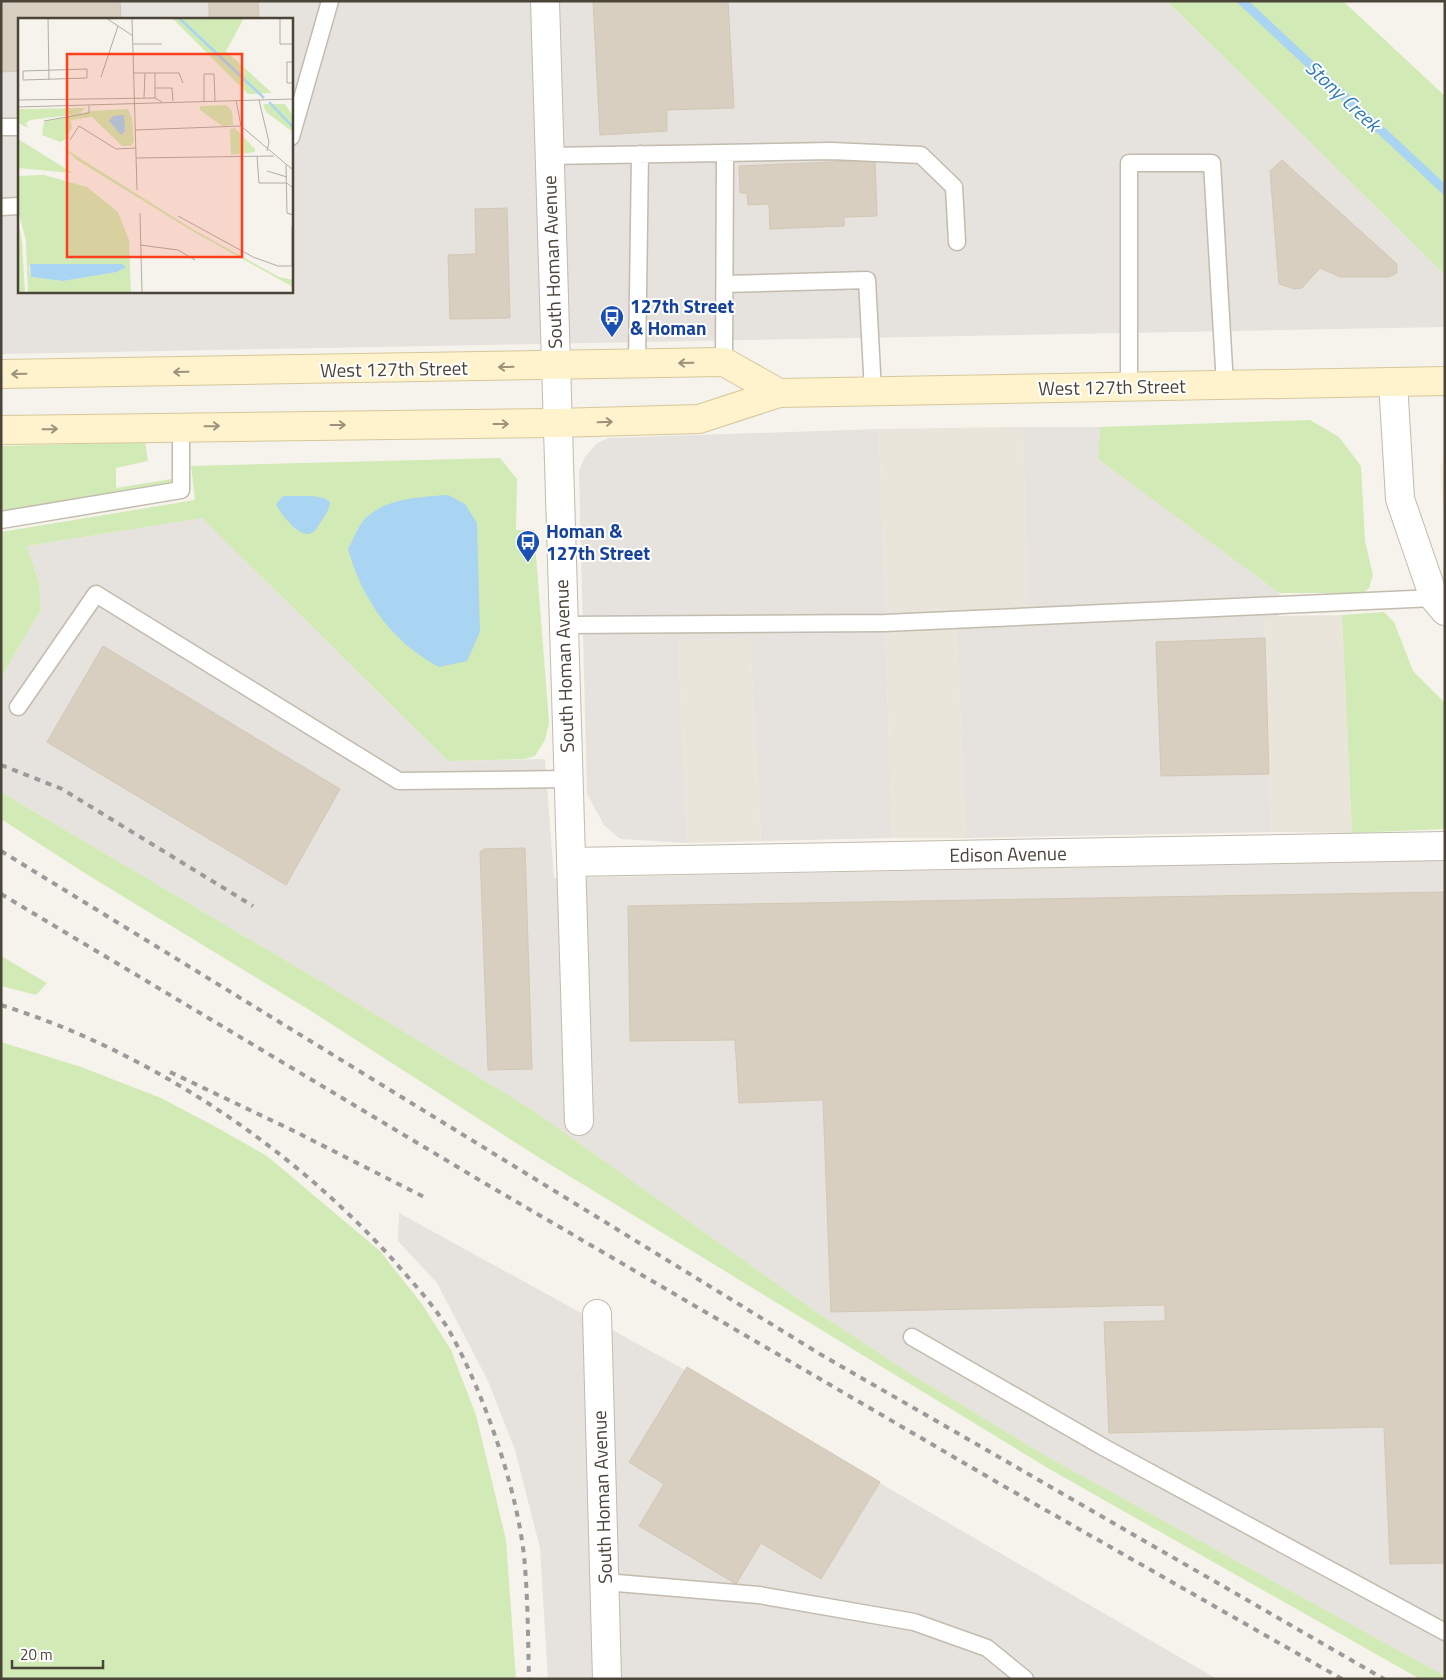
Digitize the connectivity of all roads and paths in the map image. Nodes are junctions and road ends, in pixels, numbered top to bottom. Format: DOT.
graph roads {
  1 [pos="330,1"];
  2 [pos="545,1"];
  3 [pos="1,127"];
  4 [pos="18,127"];
  5 [pos="292,134"];
  6 [pos="725,153"];
  7 [pos="640,154"];
  8 [pos="549,156"];
  9 [pos="18,206"];
  10 [pos="1,207"];
  11 [pos="957,242"];
  12 [pos="725,284"];
  13 [pos="724,362"];
  14 [pos="637,364"];
  15 [pos="555,366"];
  16 [pos="1,374"];
  17 [pos="1445,380"];
  18 [pos="1393,382"];
  19 [pos="1225,385"];
  20 [pos="1129,387"];
  21 [pos="874,391"];
  22 [pos="779,393"];
  23 [pos="556,423"];
  24 [pos="181,427"];
  25 [pos="1,430"];
  26 [pos="1,520"];
  27 [pos="1439,604"];
  28 [pos="563,626"];
  29 [pos="18,707"];
  30 [pos="568,778"];
  31 [pos="1445,846"];
  32 [pos="571,862"];
  33 [pos="579,1122"];
  34 [pos="597,1314"];
  35 [pos="912,1337"];
  36 [pos="604,1582"];
  37 [pos="1445,1632"];
  38 [pos="607,1679"];
  39 [pos="1025,1679"];
  1 -- 5 [label="lane"];
  2 -- 8 [label="street, South Homan Avenue"];
  3 -- 4 [label="lane"];
  6 -- 7 [label="lane"];
  6 -- 11 [label="lane"];
  6 -- 12 [label="lane"];
  7 -- 8 [label="lane"];
  7 -- 14 [label="lane"];
  8 -- 15 [label="street, South Homan Avenue"];
  9 -- 10 [label="lane"];
  12 -- 13 [label="lane"];
  12 -- 21 [label="lane"];
  13 -- 14 [label="main road, West 127th Street, one-way"];
  13 -- 22 [label="main road"];
  14 -- 15 [label="main road, West 127th Street"];
  15 -- 16 [label="main road, West 127th Street, one-way"];
  15 -- 23 [label="street, South Homan Avenue"];
  17 -- 18 [label="main road, West 127th Street"];
  18 -- 19 [label="main road, West 127th Street"];
  18 -- 27 [label="street"];
  19 -- 20 [label="main road, West 127th Street"];
  19 -- 20 [label="lane"];
  20 -- 21 [label="main road, West 127th Street"];
  21 -- 22 [label="main road, West 127th Street"];
  23 -- 22 [label="main road, West 127th Street, one-way"];
  24 -- 23 [label="main road, West 127th Street, one-way"];
  23 -- 28 [label="street, South Homan Avenue"];
  25 -- 24 [label="main road, West 127th Street, one-way"];
  24 -- 26 [label="lane"];
  27 -- 28 [label="lane"];
  28 -- 30 [label="street, South Homan Avenue"];
  29 -- 30 [label="lane"];
  30 -- 32 [label="street, South Homan Avenue"];
  31 -- 32 [label="street, Edison Avenue"];
  32 -- 33 [label="street, South Homan Avenue"];
  34 -- 36 [label="street, South Homan Avenue"];
  35 -- 37 [label="lane"];
  36 -- 38 [label="street, South Homan Avenue"];
  36 -- 39 [label="lane"];
}
